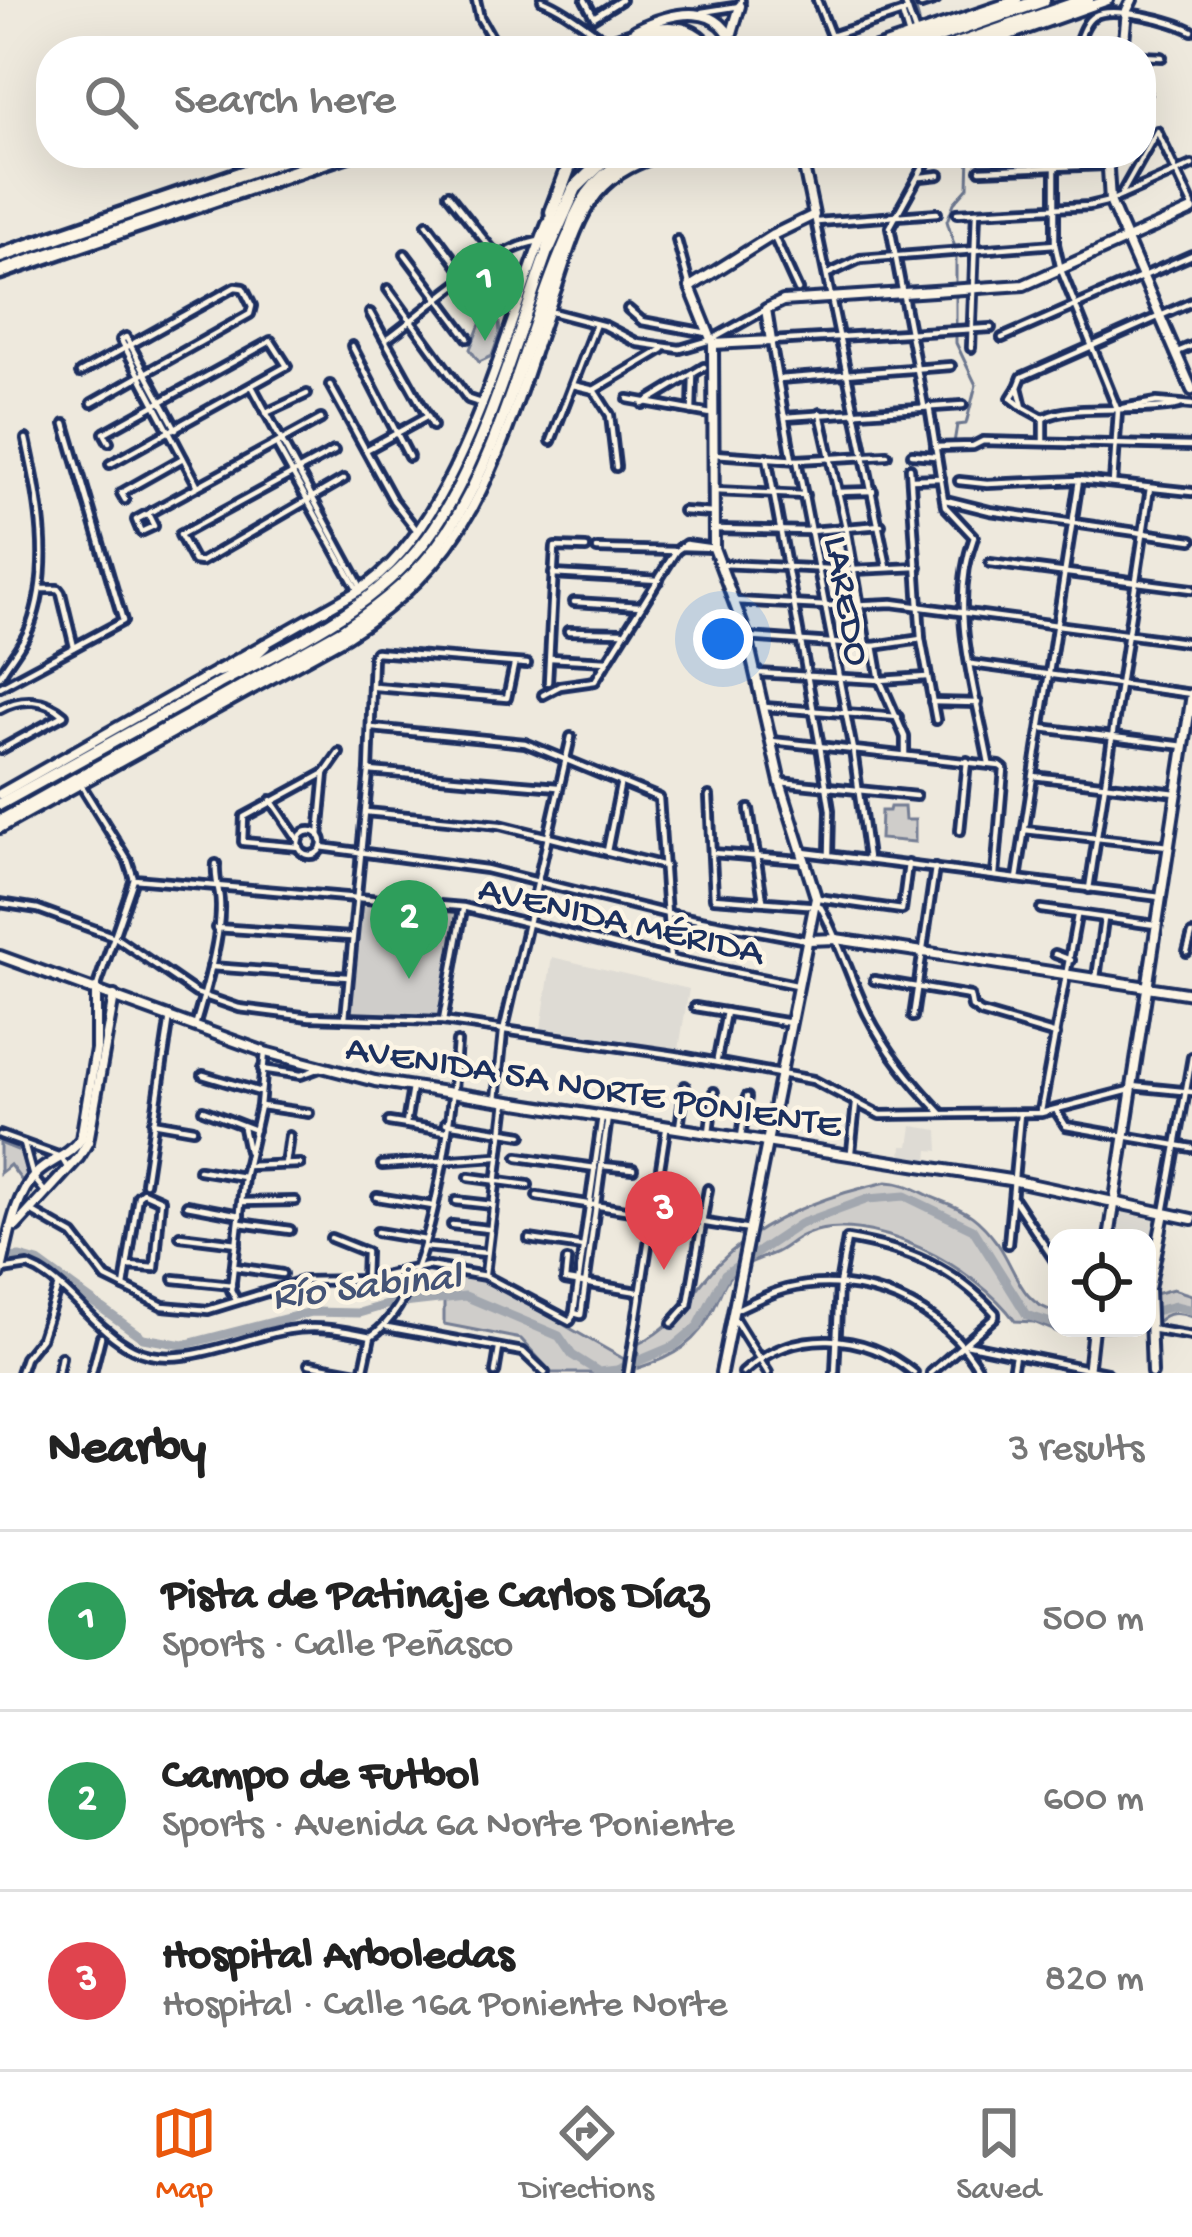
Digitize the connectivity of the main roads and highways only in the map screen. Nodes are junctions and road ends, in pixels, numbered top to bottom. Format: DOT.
graph roads {
  1 [pos="1088,0"];
  2 [pos="1030,7"];
  3 [pos="992,25"];
  4 [pos="640,36"];
  5 [pos="697,36"];
  6 [pos="951,36"];
  7 [pos="970,36"];
  8 [pos="260,168"];
  9 [pos="302,168"];
  10 [pos="568,168"];
  11 [pos="595,168"];
  12 [pos="616,168"];
  13 [pos="596,195"];
  14 [pos="552,212"];
  15 [pos="571,230"];
  16 [pos="544,245"];
  17 [pos="4,262"];
  18 [pos="528,322"];
  19 [pos="490,409"];
  20 [pos="472,424"];
  21 [pos="268,662"];
  22 [pos="246,663"];
  23 [pos="219,671"];
  24 [pos="232,677"];
  25 [pos="231,696"];
  26 [pos="0,804"];
  27 [pos="0,825"];
  1 -- 2 [label="highway"];
  2 -- 3 [label="highway"];
  2 -- 3 [label="highway"];
  2 -- 3 [label="highway"];
  3 -- 6 [label="highway"];
  3 -- 7 [label="highway"];
  4 -- 5 [label="highway"];
  8 -- 17 [label="highway"];
  9 -- 17 [label="highway"];
  10 -- 14 [label="highway"];
  11 -- 16 [label="highway"];
  12 -- 15 [label="highway"];
  13 -- 15 [label="main road"];
  14 -- 16 [label="main road"];
  15 -- 18 [label="main road"];
  16 -- 18 [label="main road"];
  18 -- 19 [label="main road"];
  19 -- 20 [label="main road"];
  19 -- 21 [label="main road"];
  21 -- 22 [label="main road"];
  21 -- 24 [label="main road"];
  21 -- 25 [label="main road"];
  21 -- 25 [label="main road"];
  22 -- 23 [label="main road"];
  22 -- 24 [label="main road"];
  24 -- 26 [label="main road"];
  25 -- 27 [label="main road"];
}
